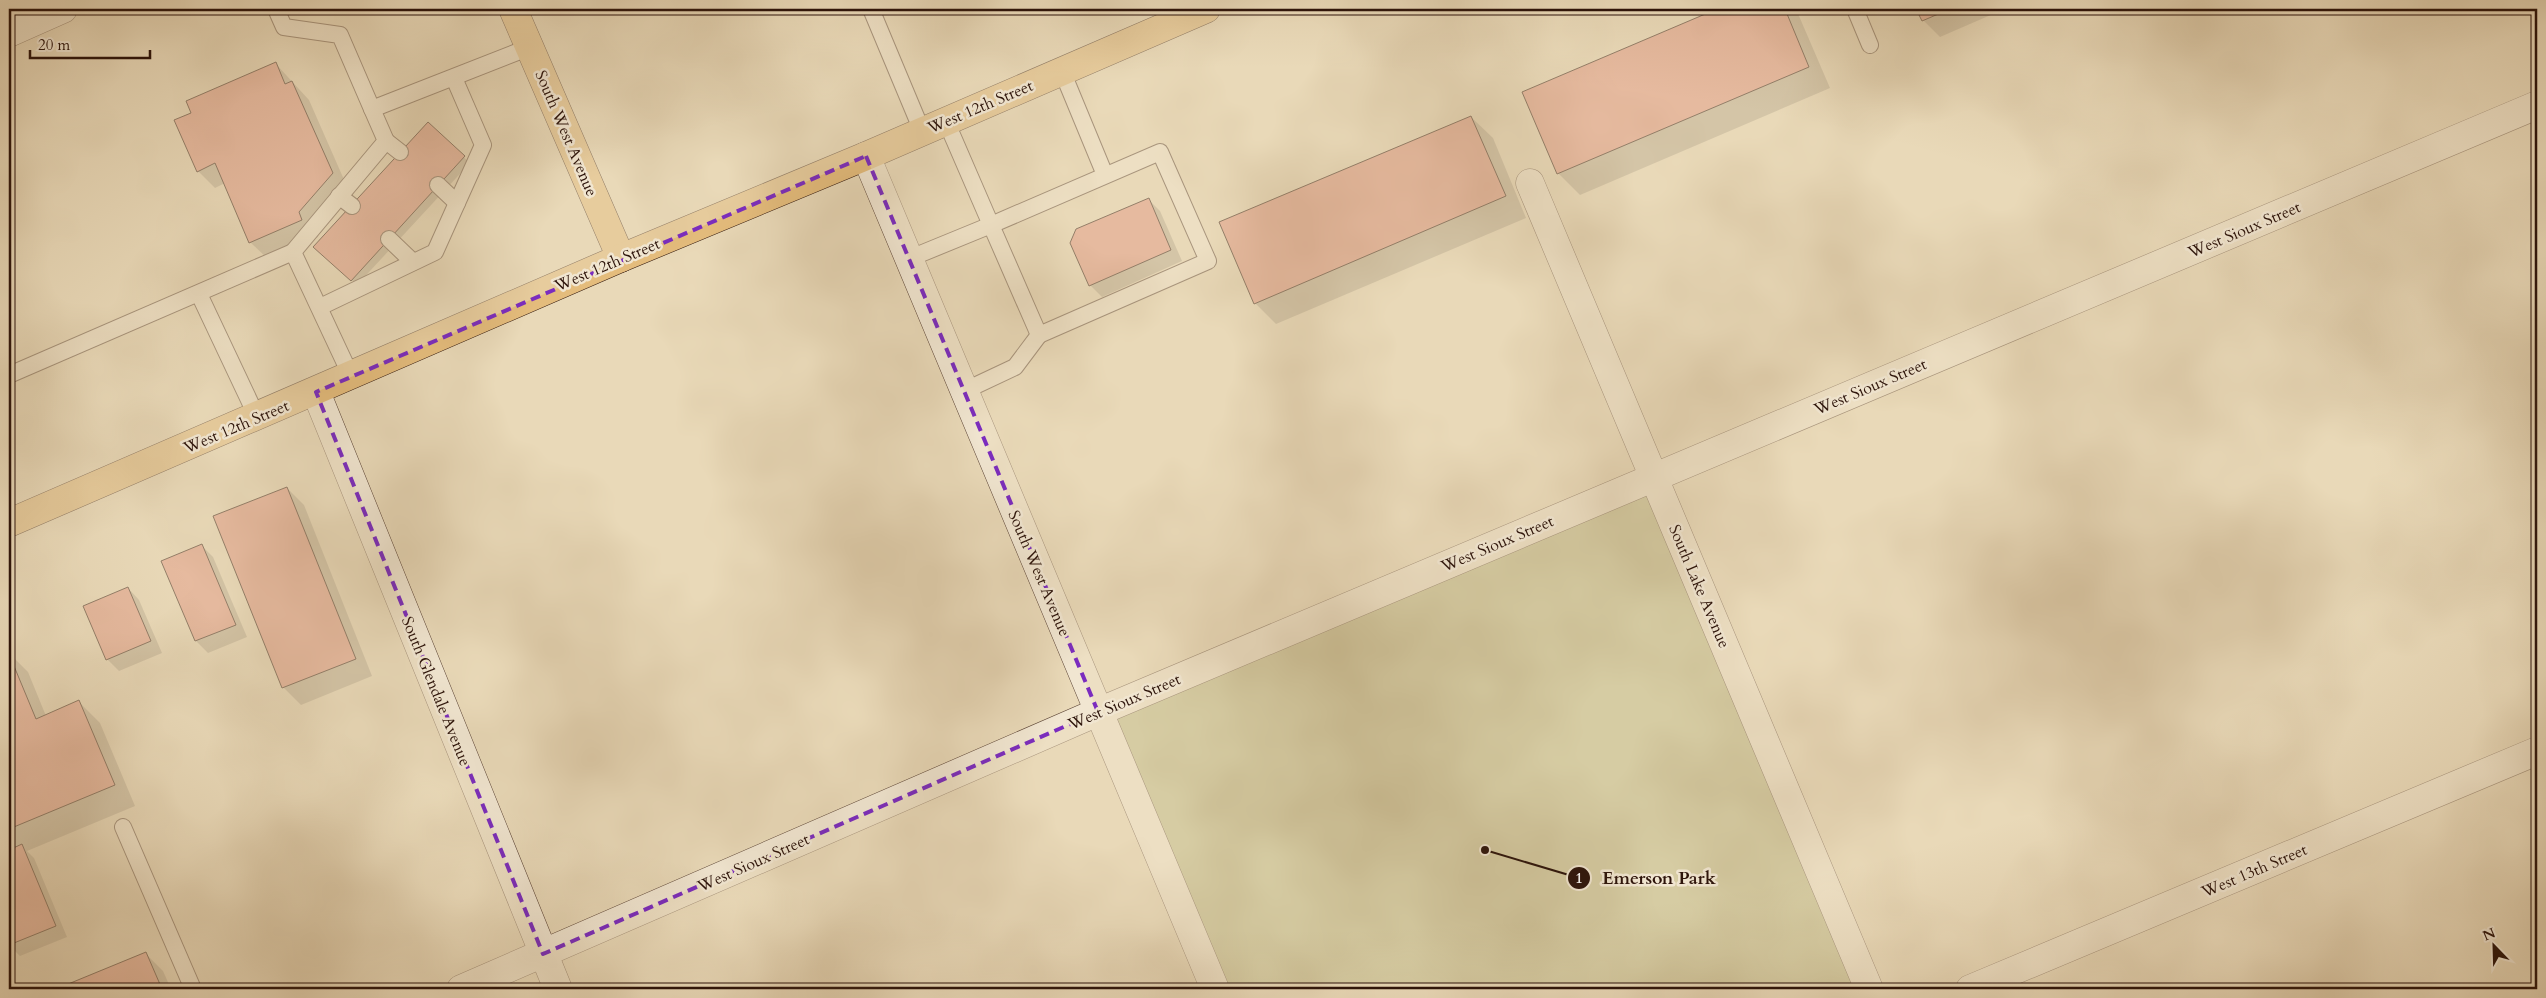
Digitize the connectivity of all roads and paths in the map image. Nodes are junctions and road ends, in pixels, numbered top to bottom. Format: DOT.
graph roads {
  1 [pos="63,9"];
  2 [pos="276,9"];
  3 [pos="513,9"];
  4 [pos="871,9"];
  5 [pos="1206,9"];
  6 [pos="1855,9"];
  7 [pos="9,32"];
  8 [pos="1870,45"];
  9 [pos="530,47"];
  10 [pos="1062,71"];
  11 [pos="454,78"];
  12 [pos="2537,105"];
  13 [pos="372,109"];
  14 [pos="934,126"];
  15 [pos="386,141"];
  16 [pos="400,152"];
  17 [pos="866,156"];
  18 [pos="1106,175"];
  19 [pos="1530,184"];
  20 [pos="438,185"];
  21 [pos="457,203"];
  22 [pos="991,225"];
  23 [pos="389,239"];
  24 [pos="293,252"];
  25 [pos="621,258"];
  26 [pos="908,259"];
  27 [pos="413,262"];
  28 [pos="199,294"];
  29 [pos="320,307"];
  30 [pos="1039,335"];
  31 [pos="9,375"];
  32 [pos="351,376"];
  33 [pos="964,391"];
  34 [pos="316,392"];
  35 [pos="257,416"];
  36 [pos="1654,477"];
  37 [pos="9,523"];
  38 [pos="1098,712"];
  39 [pos="2537,751"];
  40 [pos="123,827"];
  41 [pos="543,954"];
  42 [pos="192,989"];
  43 [pos="460,989"];
  44 [pos="558,989"];
  45 [pos="1215,989"];
  46 [pos="1869,989"];
  47 [pos="1970,989"];
  1 -- 7 [label="street"];
  2 -- 13 [label="lane"];
  3 -- 9 [label="main road, South West Avenue"];
  4 -- 14 [label="lane"];
  5 -- 10 [label="main road, West 12th Street"];
  6 -- 8 [label="lane"];
  9 -- 11 [label="lane"];
  9 -- 25 [label="main road, South West Avenue"];
  10 -- 14 [label="main road, West 12th Street"];
  10 -- 18 [label="lane"];
  11 -- 13 [label="lane"];
  11 -- 21 [label="lane"];
  12 -- 36 [label="street, West Sioux Street"];
  13 -- 15 [label="lane"];
  14 -- 17 [label="main road, West 12th Street"];
  14 -- 22 [label="lane"];
  15 -- 16 [label="lane"];
  15 -- 24 [label="lane"];
  17 -- 25 [label="main road, West 12th Street"];
  17 -- 26 [label="street, South West Avenue"];
  18 -- 22 [label="lane"];
  18 -- 30 [label="lane"];
  19 -- 36 [label="street, South Lake Avenue"];
  20 -- 21 [label="lane"];
  21 -- 27 [label="lane"];
  22 -- 26 [label="lane"];
  22 -- 30 [label="lane"];
  23 -- 27 [label="lane"];
  24 -- 28 [label="lane"];
  24 -- 29 [label="lane"];
  25 -- 32 [label="main road, West 12th Street"];
  26 -- 33 [label="street, South West Avenue"];
  27 -- 29 [label="lane"];
  28 -- 31 [label="lane"];
  28 -- 35 [label="lane"];
  29 -- 32 [label="lane"];
  30 -- 33 [label="lane"];
  32 -- 34 [label="main road, West 12th Street"];
  33 -- 38 [label="street, South West Avenue"];
  34 -- 35 [label="main road, West 12th Street"];
  34 -- 41 [label="street, South Glendale Avenue"];
  35 -- 37 [label="main road, West 12th Street"];
  36 -- 38 [label="street, West Sioux Street"];
  36 -- 46 [label="street, South Lake Avenue"];
  38 -- 41 [label="street, West Sioux Street"];
  38 -- 45 [label="street, South West Avenue"];
  39 -- 47 [label="street, West 13th Street"];
  40 -- 42 [label="lane"];
  41 -- 43 [label="street, West Sioux Street"];
  41 -- 44 [label="street, South Glendale Avenue"];
}
